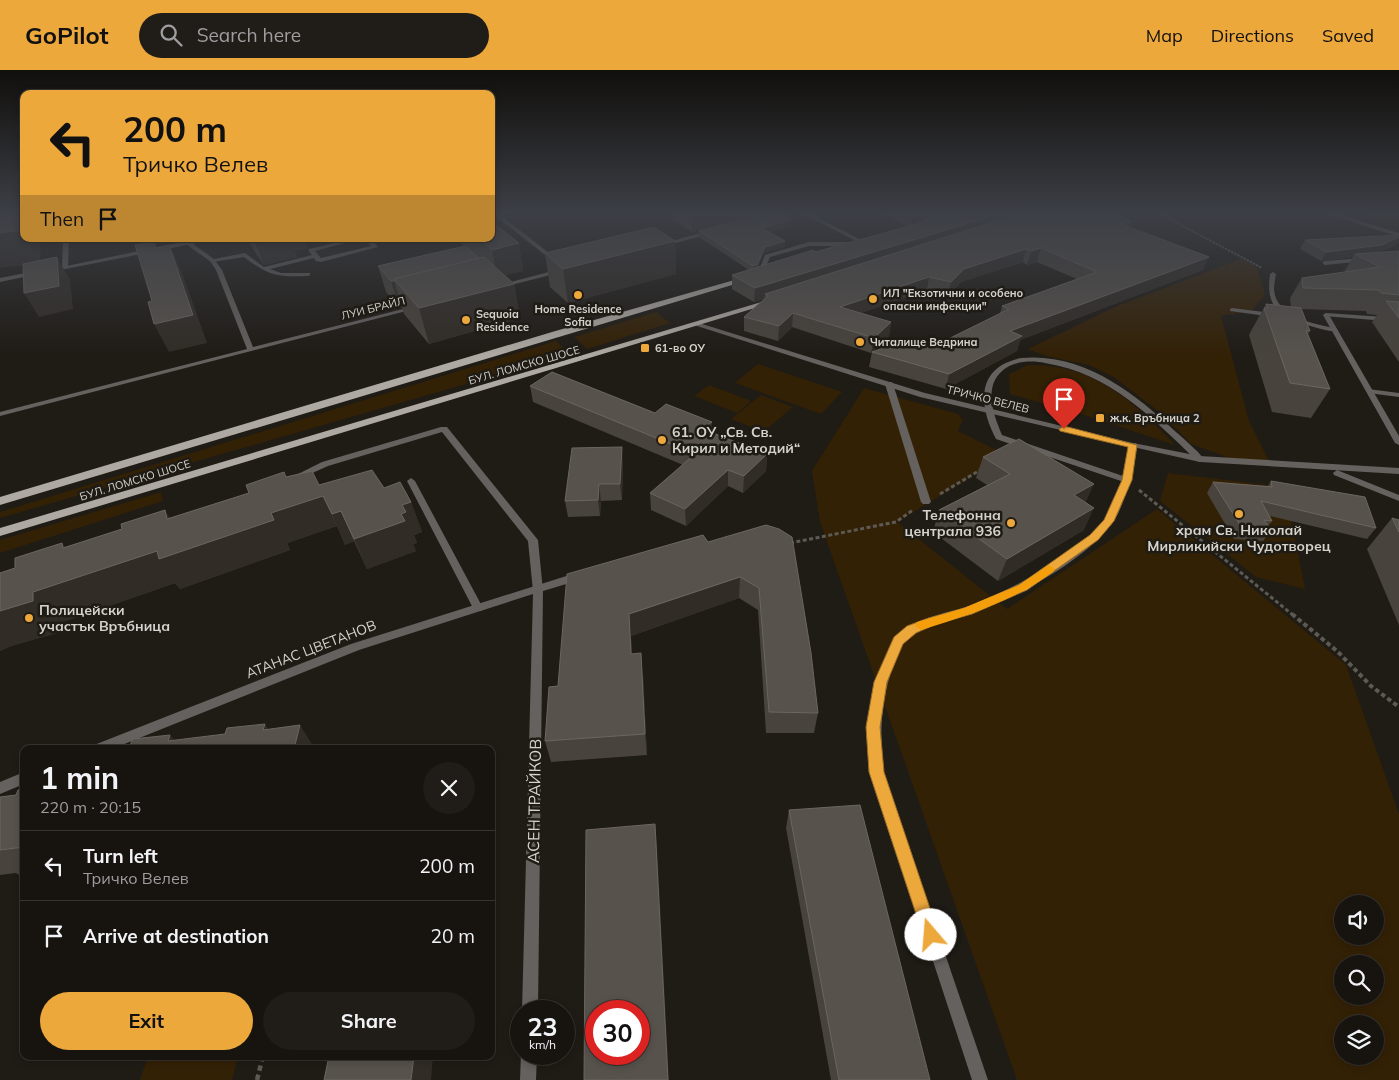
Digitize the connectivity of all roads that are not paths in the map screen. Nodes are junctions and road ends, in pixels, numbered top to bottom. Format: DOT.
graph roads {
  1 [pos="65,261"];
  2 [pos="99,261"];
  3 [pos="213,261"];
  4 [pos="253,261"];
  5 [pos="295,261"];
  6 [pos="556,261"];
  7 [pos="766,261"];
  8 [pos="1346,261"];
  9 [pos="1325,263"];
  10 [pos="65,268"];
  11 [pos="263,269"];
  12 [pos="308,274"];
  13 [pos="765,274"];
  14 [pos="1273,274"];
  15 [pos="0,280"];
  16 [pos="490,289"];
  17 [pos="783,298"];
  18 [pos="423,306"];
  19 [pos="1232,310"];
  20 [pos="1292,318"];
  21 [pos="1399,320"];
  22 [pos="699,325"];
  23 [pos="1335,330"];
  24 [pos="251,350"];
  25 [pos="889,384"];
  26 [pos="1371,391"];
  27 [pos="1399,395"];
  28 [pos="988,411"];
  29 [pos="0,414"];
  30 [pos="1399,443"];
  31 [pos="1133,445"];
  32 [pos="1200,459"];
  33 [pos="1322,468"];
  34 [pos="1399,471"];
  35 [pos="1127,480"];
  36 [pos="411,481"];
  37 [pos="284,482"];
  38 [pos="1399,498"];
  39 [pos="0,501"];
  40 [pos="926,502"];
  41 [pos="0,532"];
  42 [pos="592,572"];
  43 [pos="538,590"];
  44 [pos="478,608"];
  45 [pos="108,745"];
  46 [pos="20,780"];
  47 [pos="0,788"];
  48 [pos="530,1000"];
  49 [pos="529,1065"];
  50 [pos="528,1080"];
  51 [pos="980,1080"];
  1 -- 10 [label="street"];
  2 -- 10 [label="street"];
  3 -- 24 [label="street"];
  4 -- 11 [label="street"];
  5 -- 11 [label="street"];
  6 -- 16 [label="street"];
  7 -- 13 [label="street"];
  8 -- 9 [label="street"];
  10 -- 15 [label="street"];
  11 -- 12 [label="street"];
  13 -- 39 [label="main road, БУЛ. ЛОМСКО ШОСЕ"];
  14 -- 20 [label="street"];
  17 -- 22 [label="main road, БУЛ. ЛОМСКО ШОСЕ"];
  18 -- 24 [label="street, ЛУИ БРАЙЛ"];
  19 -- 20 [label="street"];
  20 -- 23 [label="street"];
  21 -- 23 [label="street"];
  22 -- 25 [label="street, ТРИЧКО ВЕЛЕВ"];
  22 -- 41 [label="main road, БУЛ. ЛОМСКО ШОСЕ"];
  23 -- 26 [label="street"];
  24 -- 29 [label="street, ЛУИ БРАЙЛ"];
  25 -- 28 [label="street, ТРИЧКО ВЕЛЕВ"];
  25 -- 40 [label="street"];
  26 -- 27 [label="street"];
  26 -- 30 [label="street"];
  28 -- 31 [label="street, ТРИЧКО ВЕЛЕВ"];
  28 -- 32 [label="street"];
  28 -- 35 [label="street"];
  31 -- 32 [label="street, ТРИЧКО ВЕЛЕВ"];
  31 -- 35 [label="street"];
  32 -- 33 [label="street, ТРИЧКО ВЕЛЕВ"];
  33 -- 34 [label="street, ТРИЧКО ВЕЛЕВ"];
  33 -- 38 [label="street"];
  35 -- 51 [label="street"];
  36 -- 44 [label="street"];
  37 -- 43 [label="street, АСЕН ТРАЙКОВ"];
  42 -- 43 [label="street, АТАНАС ЦВЕТАНОВ"];
  43 -- 44 [label="street, АТАНАС ЦВЕТАНОВ"];
  43 -- 48 [label="street, АСЕН ТРАЙКОВ"];
  44 -- 45 [label="street, АТАНАС ЦВЕТАНОВ"];
  46 -- 47 [label="street"];
  49 -- 50 [label="street"];
}
